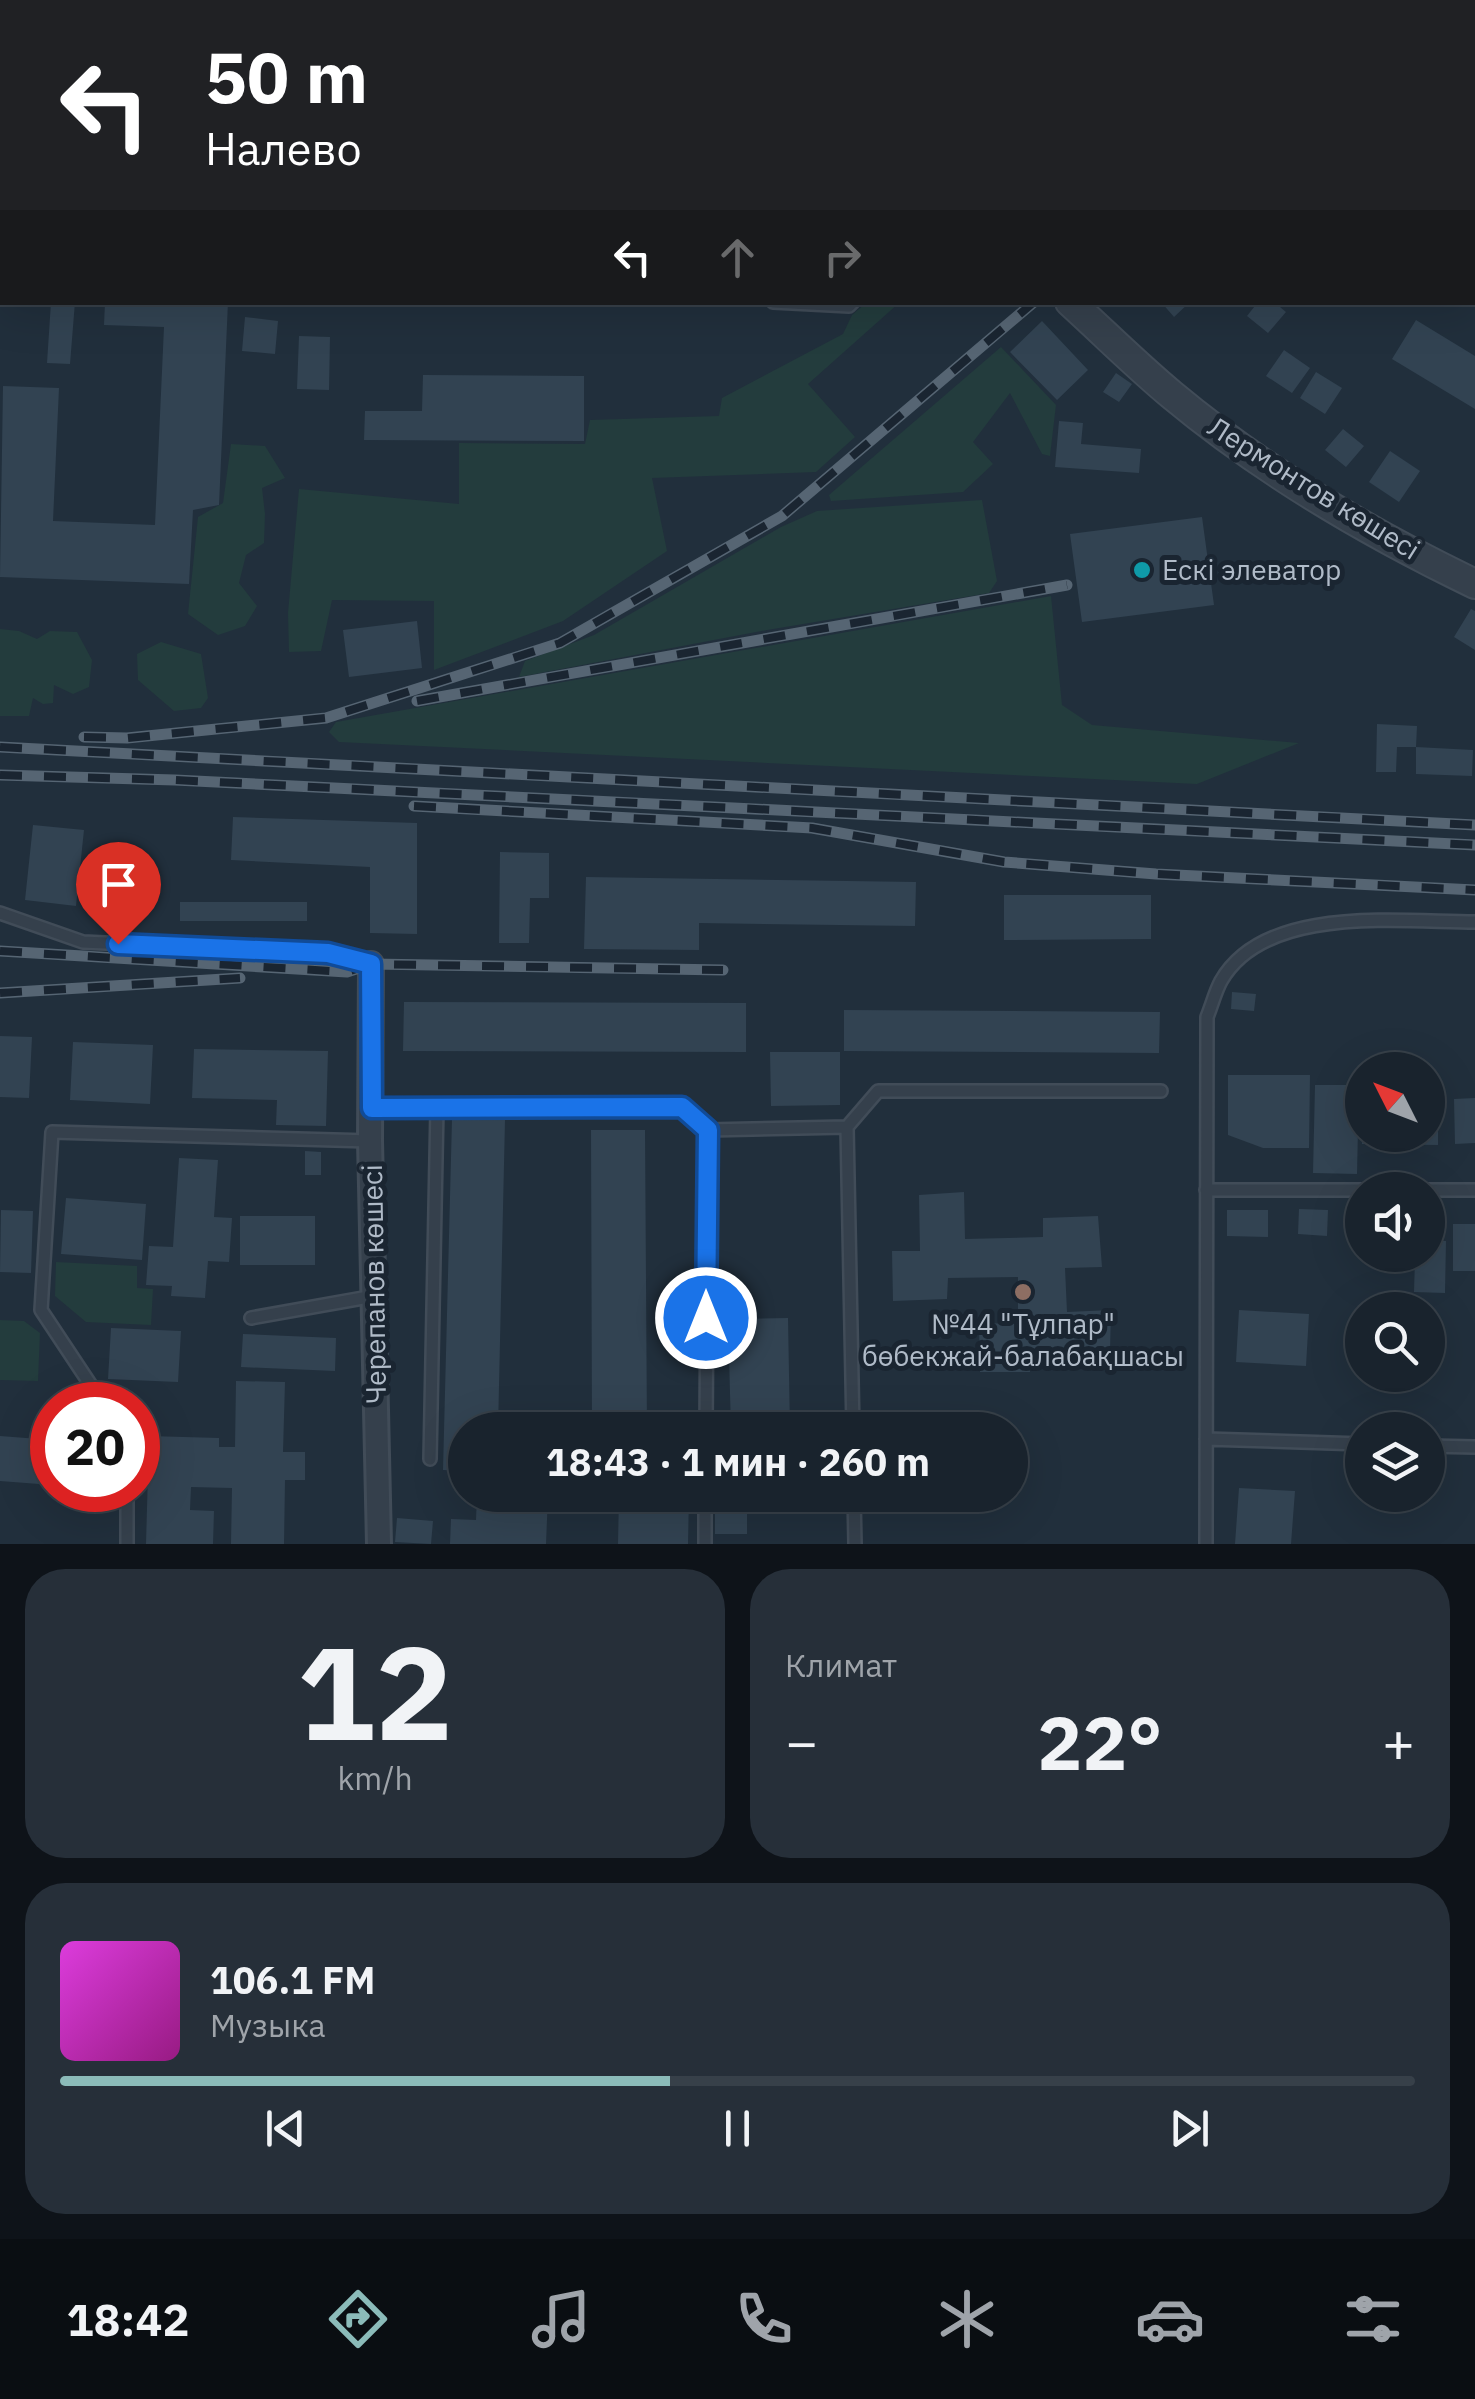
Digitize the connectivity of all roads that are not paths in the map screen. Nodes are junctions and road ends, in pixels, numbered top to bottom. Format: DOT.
graph roads {
  1 [pos="1073,305"];
  2 [pos="1475,584"];
  3 [pos="0,914"];
  4 [pos="1475,922"];
  5 [pos="371,964"];
  6 [pos="1161,1092"];
  7 [pos="372,1108"];
  8 [pos="438,1108"];
  9 [pos="847,1127"];
  10 [pos="708,1130"];
  11 [pos="370,1141"];
  12 [pos="1206,1190"];
  13 [pos="1475,1190"];
  14 [pos="374,1296"];
  15 [pos="251,1318"];
  16 [pos="89,1382"];
  17 [pos="706,1412"];
  18 [pos="853,1412"];
  19 [pos="1206,1439"];
  20 [pos="1345,1443"];
  21 [pos="1445,1446"];
  22 [pos="1475,1447"];
  23 [pos="430,1459"];
  24 [pos="127,1512"];
  25 [pos="705,1512"];
  26 [pos="854,1512"];
  27 [pos="127,1544"];
  28 [pos="379,1544"];
  29 [pos="705,1544"];
  30 [pos="855,1544"];
  31 [pos="1206,1544"];
  1 -- 2 [label="street, Лермонтов көшесі"];
  3 -- 5 [label="lane"];
  4 -- 12 [label="lane"];
  5 -- 7 [label="street, Черепанов көшесі"];
  6 -- 9 [label="lane"];
  7 -- 8 [label="lane"];
  7 -- 11 [label="street, Черепанов көшесі"];
  8 -- 10 [label="lane"];
  8 -- 23 [label="lane"];
  9 -- 10 [label="lane"];
  9 -- 18 [label="lane"];
  10 -- 17 [label="lane"];
  11 -- 14 [label="street, Черепанов көшесі"];
  11 -- 16 [label="lane"];
  12 -- 13 [label="lane"];
  12 -- 19 [label="lane"];
  14 -- 15 [label="lane"];
  14 -- 28 [label="street, Черепанов көшесі"];
  19 -- 20 [label="lane"];
  19 -- 31 [label="lane"];
  21 -- 22 [label="lane"];
  24 -- 27 [label="lane"];
  25 -- 29 [label="lane"];
  26 -- 30 [label="lane"];
}
